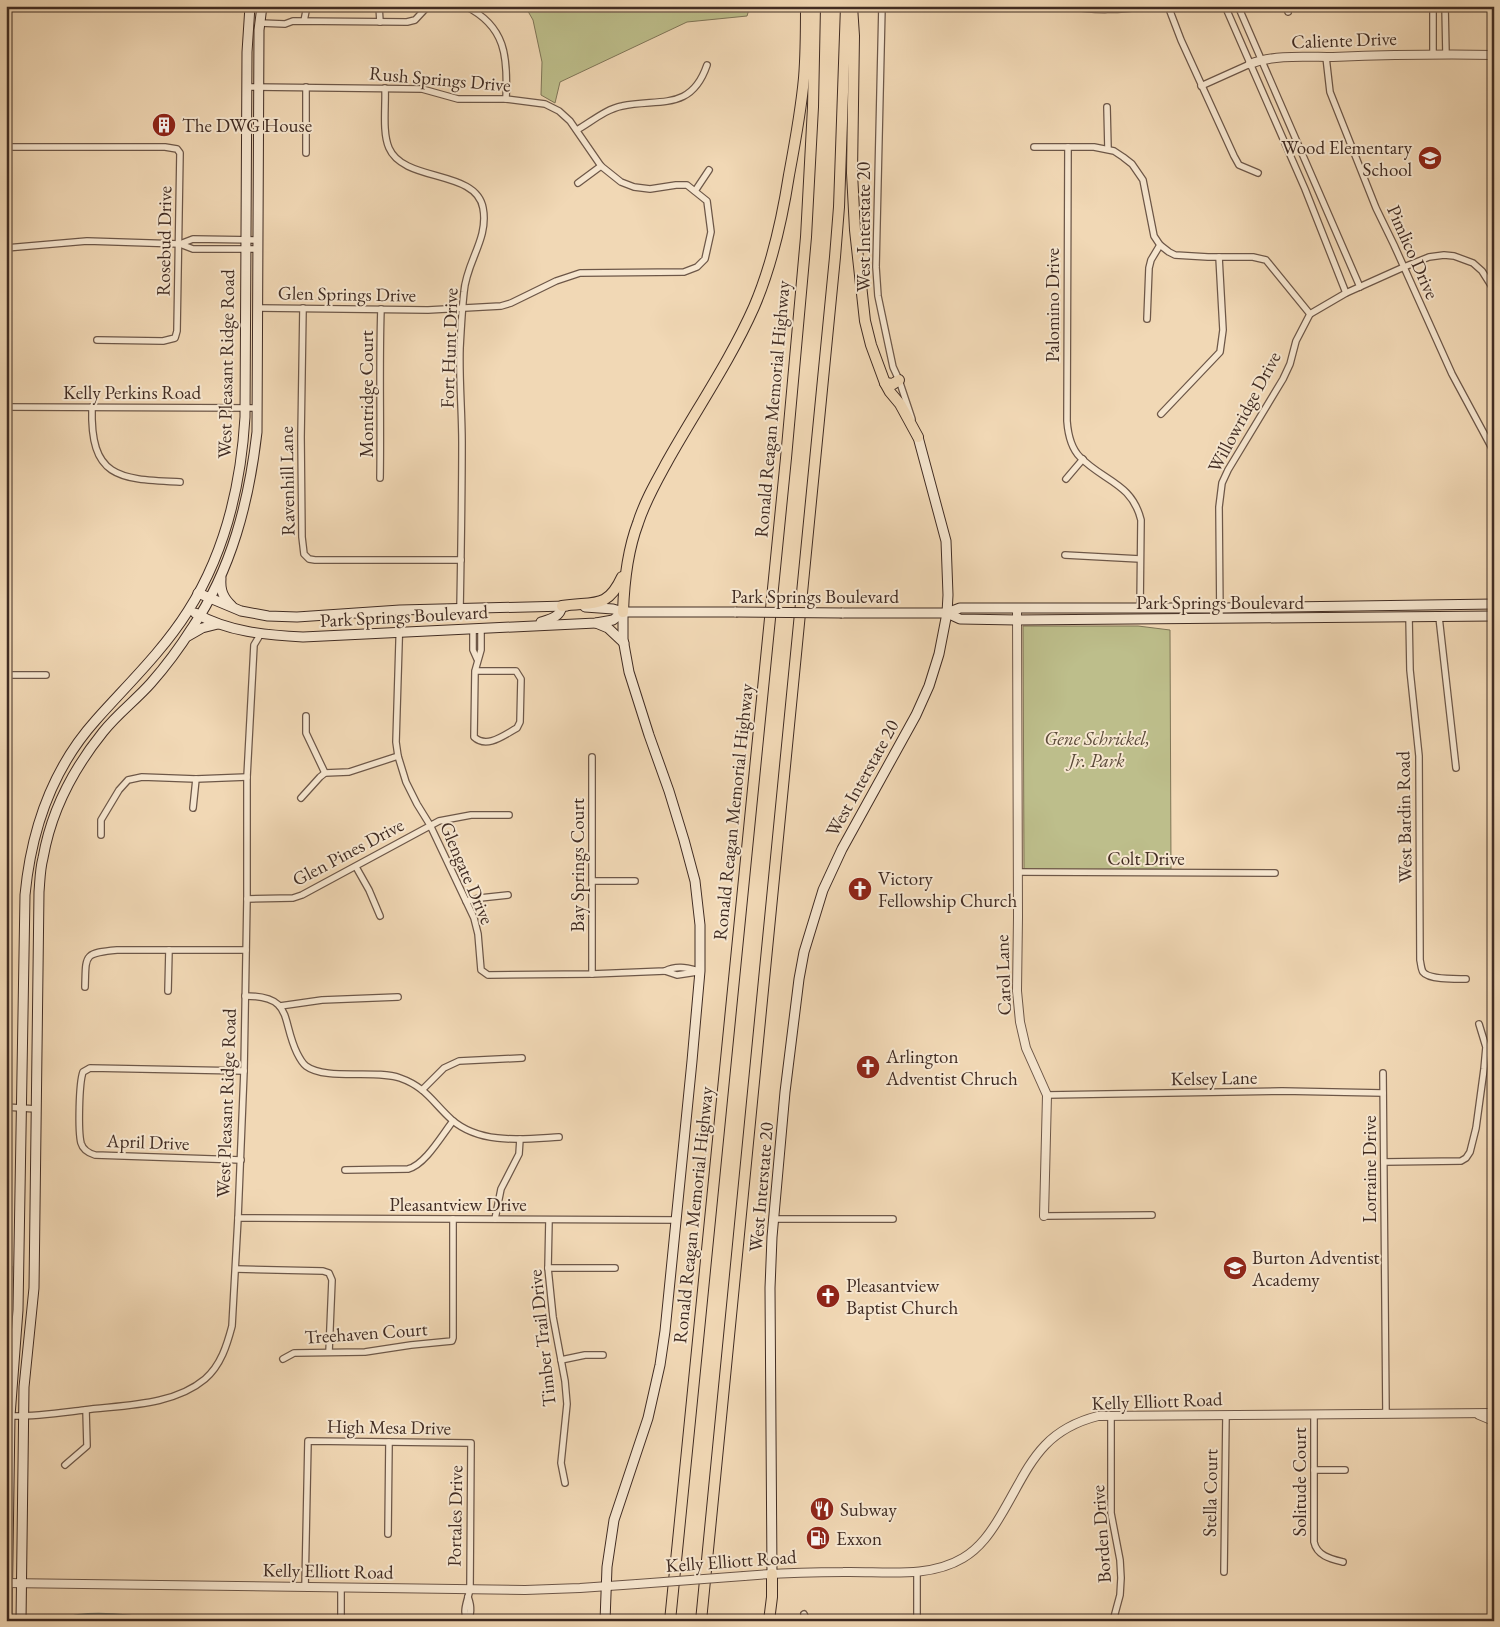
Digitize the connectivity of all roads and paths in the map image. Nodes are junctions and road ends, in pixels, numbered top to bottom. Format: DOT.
graph roads {
  1 [pos="250,6"];
  2 [pos="262,6"];
  3 [pos="307,6"];
  4 [pos="379,6"];
  5 [pos="428,6"];
  6 [pos="465,6"];
  7 [pos="806,6"];
  8 [pos="815,6"];
  9 [pos="846,6"];
  10 [pos="852,6"];
  11 [pos="882,6"];
  12 [pos="1070,6"];
  13 [pos="1145,6"];
  14 [pos="1168,6"];
  15 [pos="1225,6"];
  16 [pos="1238,6"];
  17 [pos="1433,6"];
  18 [pos="1445,6"];
  19 [pos="304,22"];
  20 [pos="380,22"];
  21 [pos="260,23"];
  22 [pos="1433,54"];
  23 [pos="1446,54"];
  24 [pos="1494,55"];
  25 [pos="1326,57"];
  26 [pos="1260,60"];
  27 [pos="1250,64"];
  28 [pos="707,65"];
  29 [pos="1202,86"];
  30 [pos="246,87"];
  31 [pos="259,88"];
  32 [pos="306,88"];
  33 [pos="386,88"];
  34 [pos="506,99"];
  35 [pos="1107,107"];
  36 [pos="577,130"];
  37 [pos="6,147"];
  38 [pos="1034,147"];
  39 [pos="1068,147"];
  40 [pos="1108,149"];
  41 [pos="306,153"];
  42 [pos="601,166"];
  43 [pos="709,170"];
  44 [pos="1258,173"];
  45 [pos="578,183"];
  46 [pos="695,191"];
  47 [pos="180,244"];
  48 [pos="245,244"];
  49 [pos="259,244"];
  50 [pos="1160,245"];
  51 [pos="6,248"];
  52 [pos="1220,257"];
  53 [pos="1404,266"];
  54 [pos="1491,279"];
  55 [pos="1360,287"];
  56 [pos="1494,290"];
  57 [pos="1346,293"];
  58 [pos="463,307"];
  59 [pos="259,308"];
  60 [pos="303,308"];
  61 [pos="381,309"];
  62 [pos="1310,314"];
  63 [pos="1147,319"];
  64 [pos="98,340"];
  65 [pos="899,380"];
  66 [pos="885,383"];
  67 [pos="6,407"];
  68 [pos="92,407"];
  69 [pos="245,408"];
  70 [pos="257,408"];
  71 [pos="1161,414"];
  72 [pos="918,437"];
  73 [pos="1494,452"];
  74 [pos="1083,459"];
  75 [pos="380,478"];
  76 [pos="1066,479"];
  77 [pos="180,482"];
  78 [pos="1064,555"];
  79 [pos="1140,559"];
  80 [pos="461,560"];
  81 [pos="625,569"];
  82 [pos="221,573"];
  83 [pos="6,578"];
  84 [pos="6,588"];
  85 [pos="198,593"];
  86 [pos="209,598"];
  87 [pos="6,604"];
  88 [pos="1483,604"];
  89 [pos="1494,604"];
  90 [pos="1369,605"];
  91 [pos="562,606"];
  92 [pos="1140,608"];
  93 [pos="1220,608"];
  94 [pos="460,609"];
  95 [pos="1017,609"];
  96 [pos="189,610"];
  97 [pos="400,610"];
  98 [pos="244,612"];
  99 [pos="623,612"];
  100 [pos="947,613"];
  101 [pos="200,616"];
  102 [pos="1483,616"];
  103 [pos="1494,616"];
  104 [pos="1369,617"];
  105 [pos="1409,617"];
  106 [pos="1439,617"];
  107 [pos="1220,618"];
  108 [pos="1017,620"];
  109 [pos="596,623"];
  110 [pos="219,624"];
  111 [pos="521,626"];
  112 [pos="477,629"];
  113 [pos="400,632"];
  114 [pos="260,635"];
  115 [pos="186,637"];
  116 [pos="624,643"];
  117 [pos="475,670"];
  118 [pos="6,675"];
  119 [pos="46,675"];
  120 [pos="306,716"];
  121 [pos="398,756"];
  122 [pos="592,756"];
  123 [pos="1456,768"];
  124 [pos="325,773"];
  125 [pos="246,777"];
  126 [pos="196,779"];
  127 [pos="301,798"];
  128 [pos="193,808"];
  129 [pos="509,815"];
  130 [pos="430,825"];
  131 [pos="101,835"];
  132 [pos="356,867"];
  133 [pos="1018,872"];
  134 [pos="1275,873"];
  135 [pos="592,881"];
  136 [pos="635,881"];
  137 [pos="508,895"];
  138 [pos="247,900"];
  139 [pos="466,901"];
  140 [pos="380,916"];
  141 [pos="169,950"];
  142 [pos="246,950"];
  143 [pos="681,967"];
  144 [pos="665,971"];
  145 [pos="700,971"];
  146 [pos="592,974"];
  147 [pos="681,974"];
  148 [pos="1466,980"];
  149 [pos="86,987"];
  150 [pos="168,991"];
  151 [pos="245,996"];
  152 [pos="398,997"];
  153 [pos="280,1006"];
  154 [pos="1479,1024"];
  155 [pos="522,1058"];
  156 [pos="244,1070"];
  157 [pos="1383,1073"];
  158 [pos="422,1090"];
  159 [pos="1383,1093"];
  160 [pos="1047,1095"];
  161 [pos="6,1108"];
  162 [pos="21,1108"];
  163 [pos="36,1109"];
  164 [pos="453,1121"];
  165 [pos="559,1137"];
  166 [pos="520,1139"];
  167 [pos="241,1160"];
  168 [pos="1384,1162"];
  169 [pos="345,1170"];
  170 [pos="1152,1215"];
  171 [pos="1045,1216"];
  172 [pos="238,1218"];
  173 [pos="495,1218"];
  174 [pos="454,1219"];
  175 [pos="773,1219"];
  176 [pos="892,1219"];
  177 [pos="549,1220"];
  178 [pos="677,1220"];
  179 [pos="548,1268"];
  180 [pos="616,1268"];
  181 [pos="236,1269"];
  182 [pos="329,1352"];
  183 [pos="604,1355"];
  184 [pos="283,1359"];
  185 [pos="561,1360"];
  186 [pos="86,1410"];
  187 [pos="1475,1413"];
  188 [pos="1494,1413"];
  189 [pos="1314,1414"];
  190 [pos="1386,1414"];
  191 [pos="1111,1415"];
  192 [pos="1226,1415"];
  193 [pos="8,1416"];
  194 [pos="23,1417"];
  195 [pos="1494,1424"];
  196 [pos="389,1442"];
  197 [pos="471,1442"];
  198 [pos="65,1465"];
  199 [pos="1314,1470"];
  200 [pos="1345,1470"];
  201 [pos="564,1483"];
  202 [pos="388,1534"];
  203 [pos="1343,1562"];
  204 [pos="917,1572"];
  205 [pos="1224,1572"];
  206 [pos="772,1574"];
  207 [pos="7,1583"];
  208 [pos="21,1583"];
  209 [pos="606,1586"];
  210 [pos="305,1587"];
  211 [pos="341,1587"];
  212 [pos="469,1593"];
  213 [pos="7,1605"];
  214 [pos="804,1614"];
  215 [pos="7,1621"];
  216 [pos="21,1621"];
  217 [pos="341,1621"];
  218 [pos="467,1621"];
  219 [pos="605,1621"];
  220 [pos="670,1621"];
  221 [pos="701,1621"];
  222 [pos="769,1621"];
  223 [pos="808,1621"];
  224 [pos="917,1621"];
  225 [pos="1113,1621"];
  1 -- 30 [label="main road, West Pleasant Ridge Road"];
  2 -- 21 [label="main road, West Pleasant Ridge Road"];
  3 -- 19 [label="street"];
  4 -- 20 [label="street"];
  5 -- 20 [label="street"];
  6 -- 34 [label="street"];
  7 -- 81 [label="highway"];
  8 -- 220 [label="highway, Ronald Reagan Memorial Highway"];
  9 -- 221 [label="highway"];
  10 -- 66 [label="highway"];
  11 -- 65 [label="street, West Interstate 20"];
  12 -- 13 [label="street"];
  14 -- 29 [label="street"];
  15 -- 27 [label="street"];
  16 -- 26 [label="street"];
  17 -- 22 [label="street"];
  18 -- 23 [label="street"];
  19 -- 20 [label="street"];
  19 -- 21 [label="street"];
  21 -- 31 [label="main road, West Pleasant Ridge Road"];
  22 -- 23 [label="street, Caliente Drive"];
  22 -- 25 [label="street, Caliente Drive"];
  23 -- 24 [label="street, Caliente Drive"];
  25 -- 26 [label="street, Caliente Drive"];
  25 -- 53 [label="street, Pimlico Drive"];
  26 -- 27 [label="street, Caliente Drive"];
  26 -- 55 [label="street"];
  27 -- 29 [label="street, Caliente Drive"];
  27 -- 57 [label="street"];
  28 -- 36 [label="street"];
  29 -- 44 [label="street"];
  30 -- 31 [label="street, Rush Springs Drive"];
  30 -- 48 [label="main road, West Pleasant Ridge Road"];
  31 -- 32 [label="street, Rush Springs Drive"];
  31 -- 49 [label="main road, West Pleasant Ridge Road"];
  32 -- 33 [label="street, Rush Springs Drive"];
  32 -- 41 [label="street"];
  33 -- 34 [label="street, Rush Springs Drive"];
  33 -- 58 [label="street, Fort Hunt Drive"];
  34 -- 36 [label="street, Rush Springs Drive"];
  35 -- 40 [label="street"];
  36 -- 42 [label="street, Rush Springs Drive"];
  37 -- 47 [label="street, Rosebud Drive"];
  38 -- 39 [label="street"];
  39 -- 40 [label="street"];
  39 -- 74 [label="street, Palomino Drive"];
  40 -- 50 [label="street"];
  42 -- 45 [label="street"];
  42 -- 46 [label="street, Rush Springs Drive"];
  43 -- 46 [label="street"];
  46 -- 58 [label="street, Glen Springs Drive"];
  47 -- 48 [label="street"];
  47 -- 48 [label="street"];
  47 -- 51 [label="street"];
  47 -- 64 [label="street, Rosebud Drive"];
  48 -- 49 [label="street"];
  48 -- 49 [label="street"];
  48 -- 69 [label="main road, West Pleasant Ridge Road"];
  49 -- 59 [label="main road, West Pleasant Ridge Road"];
  50 -- 52 [label="street"];
  50 -- 63 [label="street"];
  52 -- 62 [label="street"];
  52 -- 71 [label="street"];
  53 -- 54 [label="street"];
  53 -- 55 [label="street"];
  53 -- 73 [label="street, Pimlico Drive"];
  54 -- 56 [label="street"];
  55 -- 57 [label="street"];
  57 -- 62 [label="street"];
  58 -- 61 [label="street, Glen Springs Drive"];
  58 -- 80 [label="street, Fort Hunt Drive"];
  59 -- 60 [label="street, Glen Springs Drive"];
  59 -- 70 [label="main road, West Pleasant Ridge Road"];
  60 -- 61 [label="street, Glen Springs Drive"];
  60 -- 80 [label="street, Ravenhill Lane"];
  61 -- 75 [label="street, Montridge Court"];
  62 -- 93 [label="street, Willowridge Drive"];
  65 -- 66 [label="highway"];
  65 -- 72 [label="street, West Interstate 20"];
  66 -- 72 [label="highway"];
  67 -- 68 [label="street, Kelly Perkins Road"];
  68 -- 69 [label="street, Kelly Perkins Road"];
  68 -- 77 [label="street"];
  69 -- 70 [label="street, Kelly Perkins Road"];
  69 -- 85 [label="main road, West Pleasant Ridge Road"];
  70 -- 82 [label="main road, West Pleasant Ridge Road"];
  72 -- 100 [label="main road, West Interstate 20"];
  74 -- 76 [label="street"];
  74 -- 79 [label="street, Palomino Drive"];
  78 -- 79 [label="street"];
  79 -- 92 [label="street, Palomino Drive"];
  80 -- 94 [label="street, Fort Hunt Drive"];
  81 -- 91 [label="highway"];
  81 -- 99 [label="highway"];
  82 -- 86 [label="main road, West Pleasant Ridge Road"];
  82 -- 98 [label="main road"];
  83 -- 84 [label="street"];
  84 -- 87 [label="street"];
  85 -- 86 [label="main road, Park Springs Boulevard"];
  85 -- 96 [label="main road, West Pleasant Ridge Road"];
  86 -- 98 [label="main road, Park Springs Boulevard"];
  86 -- 101 [label="main road, West Pleasant Ridge Road"];
  88 -- 89 [label="main road, Park Springs Boulevard"];
  88 -- 90 [label="main road, Park Springs Boulevard"];
  88 -- 102 [label="main road"];
  90 -- 93 [label="main road, Park Springs Boulevard"];
  90 -- 104 [label="main road"];
  91 -- 94 [label="main road, Park Springs Boulevard"];
  91 -- 99 [label="main road, Park Springs Boulevard"];
  91 -- 111 [label="main road"];
  92 -- 93 [label="main road, Park Springs Boulevard"];
  92 -- 95 [label="main road, Park Springs Boulevard"];
  93 -- 107 [label="street, Willowridge Drive"];
  94 -- 97 [label="main road, Park Springs Boulevard"];
  95 -- 100 [label="main road, Park Springs Boulevard"];
  95 -- 108 [label="street, Carol Lane"];
  96 -- 101 [label="main road, Park Springs Boulevard"];
  96 -- 162 [label="main road, West Pleasant Ridge Road"];
  97 -- 98 [label="main road, Park Springs Boulevard"];
  97 -- 113 [label="street, Glengate Drive"];
  99 -- 100 [label="main road, Park Springs Boulevard, bridge"];
  99 -- 109 [label="main road, Park Springs Boulevard"];
  99 -- 116 [label="main road"];
  100 -- 108 [label="main road, Park Springs Boulevard"];
  100 -- 175 [label="main road, West Interstate 20"];
  101 -- 110 [label="main road, Park Springs Boulevard"];
  101 -- 115 [label="main road, West Pleasant Ridge Road"];
  102 -- 103 [label="main road, Park Springs Boulevard"];
  102 -- 106 [label="main road, Park Springs Boulevard"];
  104 -- 105 [label="main road, Park Springs Boulevard"];
  104 -- 107 [label="main road, Park Springs Boulevard"];
  105 -- 106 [label="main road, Park Springs Boulevard"];
  105 -- 148 [label="street, West Bardin Road"];
  106 -- 123 [label="street"];
  107 -- 108 [label="main road, Park Springs Boulevard"];
  108 -- 133 [label="street, Carol Lane"];
  109 -- 111 [label="main road, Park Springs Boulevard"];
  109 -- 116 [label="main road"];
  110 -- 114 [label="main road, Park Springs Boulevard"];
  110 -- 115 [label="main road"];
  111 -- 112 [label="main road, Park Springs Boulevard"];
  112 -- 113 [label="main road, Park Springs Boulevard"];
  112 -- 117 [label="street"];
  113 -- 114 [label="main road, Park Springs Boulevard"];
  113 -- 121 [label="street, Glengate Drive"];
  114 -- 125 [label="street, West Pleasant Ridge Road"];
  115 -- 163 [label="main road, West Pleasant Ridge Road"];
  116 -- 145 [label="main road"];
  117 -- 117 [label="street"];
  118 -- 119 [label="street"];
  120 -- 124 [label="street"];
  121 -- 124 [label="street"];
  121 -- 130 [label="street, Glengate Drive"];
  122 -- 135 [label="street, Bay Springs Court"];
  124 -- 127 [label="street"];
  125 -- 126 [label="street"];
  125 -- 138 [label="street, West Pleasant Ridge Road"];
  126 -- 128 [label="street"];
  126 -- 131 [label="street"];
  129 -- 130 [label="street, Glen Pines Drive"];
  130 -- 132 [label="street, Glen Pines Drive"];
  130 -- 139 [label="street, Glengate Drive"];
  132 -- 138 [label="street, Glen Pines Drive"];
  132 -- 140 [label="street"];
  133 -- 134 [label="street, Colt Drive"];
  133 -- 160 [label="street, Carol Lane"];
  135 -- 136 [label="street"];
  135 -- 146 [label="street, Bay Springs Court"];
  137 -- 139 [label="street"];
  138 -- 142 [label="street, West Pleasant Ridge Road"];
  139 -- 146 [label="street, Glengate Drive"];
  141 -- 142 [label="street"];
  141 -- 149 [label="street"];
  141 -- 150 [label="street"];
  142 -- 151 [label="street, West Pleasant Ridge Road"];
  143 -- 144 [label="street, Glengate Drive"];
  143 -- 145 [label="street, Glengate Drive"];
  143 -- 147 [label="street"];
  144 -- 146 [label="street, Glengate Drive"];
  144 -- 147 [label="street, Glengate Drive"];
  145 -- 147 [label="street, Glengate Drive"];
  145 -- 178 [label="main road"];
  151 -- 153 [label="street"];
  151 -- 156 [label="street, West Pleasant Ridge Road"];
  152 -- 153 [label="street"];
  153 -- 158 [label="street"];
  154 -- 168 [label="street"];
  155 -- 158 [label="street"];
  156 -- 167 [label="street, West Pleasant Ridge Road"];
  156 -- 167 [label="street, April Drive"];
  157 -- 159 [label="street, Lorraine Drive"];
  158 -- 164 [label="street"];
  159 -- 160 [label="street, Kelsey Lane"];
  159 -- 168 [label="street, Lorraine Drive"];
  160 -- 171 [label="street, Carol Lane"];
  161 -- 162 [label="street"];
  162 -- 163 [label="street"];
  162 -- 193 [label="main road, West Pleasant Ridge Road"];
  163 -- 194 [label="main road, West Pleasant Ridge Road"];
  164 -- 166 [label="street"];
  164 -- 169 [label="street"];
  165 -- 166 [label="street"];
  166 -- 173 [label="street"];
  167 -- 172 [label="street, West Pleasant Ridge Road"];
  168 -- 190 [label="street, Lorraine Drive"];
  170 -- 171 [label="street"];
  172 -- 174 [label="street, Pleasantview Drive"];
  172 -- 181 [label="street, West Pleasant Ridge Road"];
  173 -- 174 [label="street, Pleasantview Drive"];
  173 -- 177 [label="street, Pleasantview Drive"];
  174 -- 182 [label="street, Treehaven Court"];
  175 -- 176 [label="street"];
  175 -- 206 [label="main road, West Interstate 20"];
  177 -- 178 [label="street, Pleasantview Drive"];
  177 -- 179 [label="street, Timber Trail Drive"];
  178 -- 209 [label="main road"];
  179 -- 180 [label="street"];
  179 -- 185 [label="street, Timber Trail Drive"];
  181 -- 182 [label="street"];
  181 -- 186 [label="street, West Pleasant Ridge Road"];
  182 -- 184 [label="street, Treehaven Court"];
  183 -- 185 [label="street"];
  185 -- 201 [label="street, Timber Trail Drive"];
  186 -- 194 [label="street, West Pleasant Ridge Road"];
  186 -- 198 [label="street"];
  187 -- 188 [label="street, Kelly Elliott Road"];
  187 -- 190 [label="street, Kelly Elliott Road"];
  187 -- 195 [label="street"];
  189 -- 190 [label="street, Kelly Elliott Road"];
  189 -- 192 [label="street, Kelly Elliott Road"];
  189 -- 199 [label="street, Solitude Court"];
  191 -- 192 [label="street, Kelly Elliott Road"];
  191 -- 204 [label="street, Kelly Elliott Road"];
  191 -- 225 [label="street, Borden Drive"];
  192 -- 205 [label="street, Stella Court"];
  193 -- 194 [label="street"];
  193 -- 207 [label="main road, West Pleasant Ridge Road"];
  194 -- 208 [label="main road, West Pleasant Ridge Road"];
  196 -- 197 [label="street, High Mesa Drive"];
  196 -- 202 [label="street"];
  196 -- 210 [label="street, High Mesa Drive"];
  197 -- 212 [label="street, Portales Drive"];
  199 -- 200 [label="street"];
  199 -- 203 [label="street, Solitude Court"];
  204 -- 206 [label="street, Kelly Elliott Road"];
  204 -- 224 [label="street"];
  206 -- 209 [label="street, Kelly Elliott Road, bridge"];
  206 -- 222 [label="highway"];
  207 -- 208 [label="street, Kelly Elliott Road"];
  207 -- 213 [label="main road, West Pleasant Ridge Road"];
  208 -- 210 [label="street, Kelly Elliott Road"];
  208 -- 216 [label="main road, West Pleasant Ridge Road"];
  209 -- 212 [label="street, Kelly Elliott Road"];
  209 -- 219 [label="main road"];
  210 -- 211 [label="street, Kelly Elliott Road"];
  211 -- 212 [label="street, Kelly Elliott Road"];
  211 -- 217 [label="street"];
  212 -- 218 [label="street, Portales Drive"];
  213 -- 215 [label="main road, West Pleasant Ridge Road"];
  214 -- 223 [label="street"];
}
